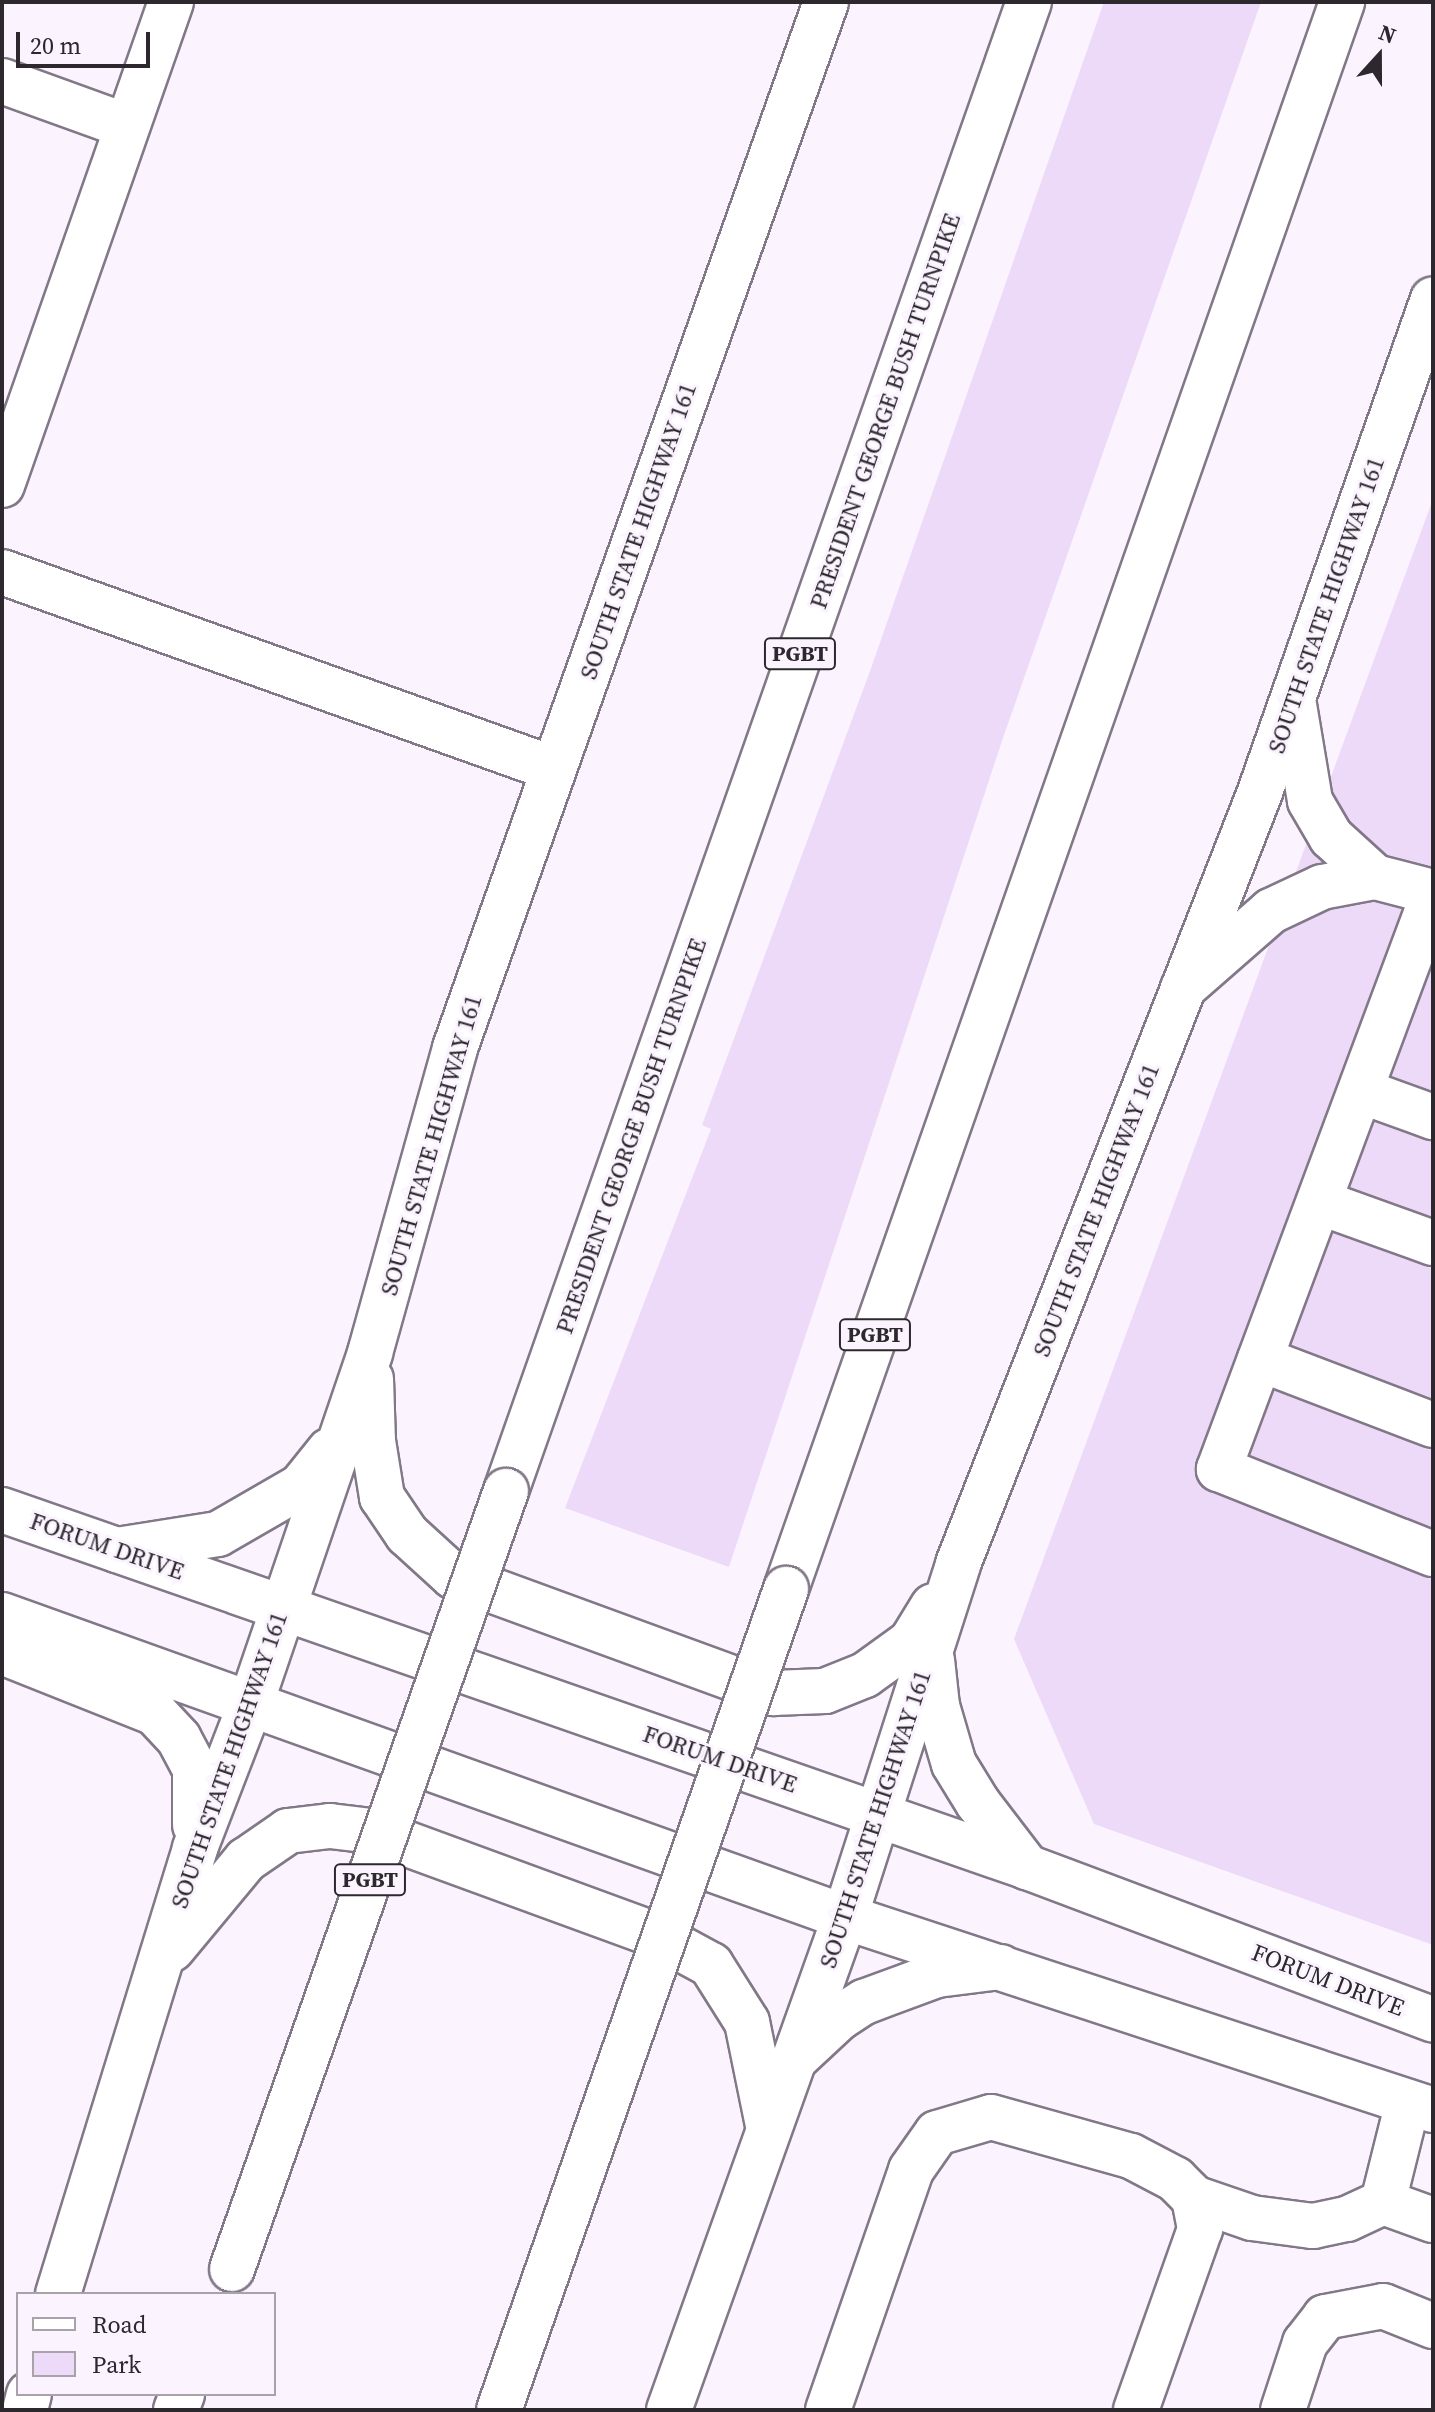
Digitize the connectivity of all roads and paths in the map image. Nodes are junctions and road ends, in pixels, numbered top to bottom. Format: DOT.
graph roads {
  1 [pos="171,2"];
  2 [pos="826,2"];
  3 [pos="1029,2"];
  4 [pos="1342,2"];
  5 [pos="2,81"];
  6 [pos="126,126"];
  7 [pos="1433,299"];
  8 [pos="2,485"];
  9 [pos="2,572"];
  10 [pos="1293,699"];
  11 [pos="554,769"];
  12 [pos="1375,877"];
  13 [pos="1433,893"];
  14 [pos="1183,988"];
  15 [pos="1415,998"];
  16 [pos="1361,1091"];
  17 [pos="1433,1117"];
  18 [pos="1319,1202"];
  19 [pos="1433,1243"];
  20 [pos="370,1353"];
  21 [pos="1260,1359"];
  22 [pos="1433,1425"];
  23 [pos="341,1437"];
  24 [pos="2,1510"];
  25 [pos="117,1550"];
  26 [pos="1433,1554"];
  27 [pos="958,1564"];
  28 [pos="281,1608"];
  29 [pos="2,1615"];
  30 [pos="931,1648"];
  31 [pos="2,1652"];
  32 [pos="251,1703"];
  33 [pos="722,1776"];
  34 [pos="880,1815"];
  35 [pos="195,1848"];
  36 [pos="1027,1867"];
  37 [pos="845,1917"];
  38 [pos="161,1963"];
  39 [pos="1000,1967"];
  40 [pos="1433,2020"];
  41 [pos="793,2061"];
  42 [pos="1421,2106"];
  43 [pos="768,2125"];
  44 [pos="1194,2198"];
  45 [pos="1383,2202"];
  46 [pos="1433,2220"];
  47 [pos="225,2286"];
  48 [pos="59,2292"];
  49 [pos="1433,2326"];
  50 [pos="499,2410"];
  51 [pos="526,2410"];
  52 [pos="669,2410"];
  53 [pos="828,2410"];
  54 [pos="1136,2410"];
  55 [pos="1283,2410"];
  1 -- 6 [label="main road"];
  2 -- 11 [label="main road, SOUTH STATE HIGHWAY 161"];
  3 -- 47 [label="main road, PRESIDENT GEORGE BUSH TURNPIKE / PGBT, bridge"];
  4 -- 33 [label="main road, PGBT, bridge"];
  5 -- 6 [label="main road"];
  6 -- 8 [label="main road"];
  7 -- 10 [label="main road, SOUTH STATE HIGHWAY 161"];
  9 -- 11 [label="main road"];
  10 -- 12 [label="main road"];
  10 -- 14 [label="main road, SOUTH STATE HIGHWAY 161"];
  11 -- 20 [label="main road, SOUTH STATE HIGHWAY 161"];
  12 -- 13 [label="main road"];
  12 -- 14 [label="main road"];
  13 -- 15 [label="main road"];
  14 -- 27 [label="main road, SOUTH STATE HIGHWAY 161"];
  15 -- 16 [label="main road"];
  16 -- 17 [label="main road"];
  16 -- 18 [label="main road"];
  18 -- 19 [label="main road"];
  18 -- 21 [label="main road"];
  20 -- 23 [label="main road, SOUTH STATE HIGHWAY 161"];
  20 -- 27 [label="main road"];
  21 -- 22 [label="main road"];
  21 -- 26 [label="main road"];
  23 -- 25 [label="main road"];
  23 -- 28 [label="main road, SOUTH STATE HIGHWAY 161"];
  24 -- 25 [label="main road, FORUM DRIVE"];
  25 -- 28 [label="main road, FORUM DRIVE"];
  27 -- 30 [label="main road, SOUTH STATE HIGHWAY 161"];
  28 -- 32 [label="main road, SOUTH STATE HIGHWAY 161"];
  28 -- 34 [label="main road, FORUM DRIVE"];
  29 -- 32 [label="main road"];
  30 -- 34 [label="main road, SOUTH STATE HIGHWAY 161"];
  30 -- 36 [label="main road"];
  31 -- 35 [label="main road"];
  32 -- 35 [label="main road, SOUTH STATE HIGHWAY 161"];
  32 -- 37 [label="main road"];
  33 -- 50 [label="main road, bridge"];
  33 -- 51 [label="main road, bridge"];
  34 -- 36 [label="main road, FORUM DRIVE"];
  34 -- 37 [label="main road, SOUTH STATE HIGHWAY 161"];
  35 -- 38 [label="main road, SOUTH STATE HIGHWAY 161"];
  36 -- 40 [label="main road, FORUM DRIVE"];
  37 -- 39 [label="main road"];
  37 -- 41 [label="main road, SOUTH STATE HIGHWAY 161"];
  38 -- 43 [label="main road"];
  38 -- 48 [label="main road, SOUTH STATE HIGHWAY 161"];
  39 -- 41 [label="main road"];
  39 -- 42 [label="main road"];
  41 -- 43 [label="main road, SOUTH STATE HIGHWAY 161"];
  42 -- 45 [label="main road"];
  43 -- 52 [label="main road, SOUTH STATE HIGHWAY 161"];
  44 -- 45 [label="main road"];
  44 -- 53 [label="main road"];
  44 -- 54 [label="main road"];
  45 -- 46 [label="main road"];
  49 -- 55 [label="main road"];
}
